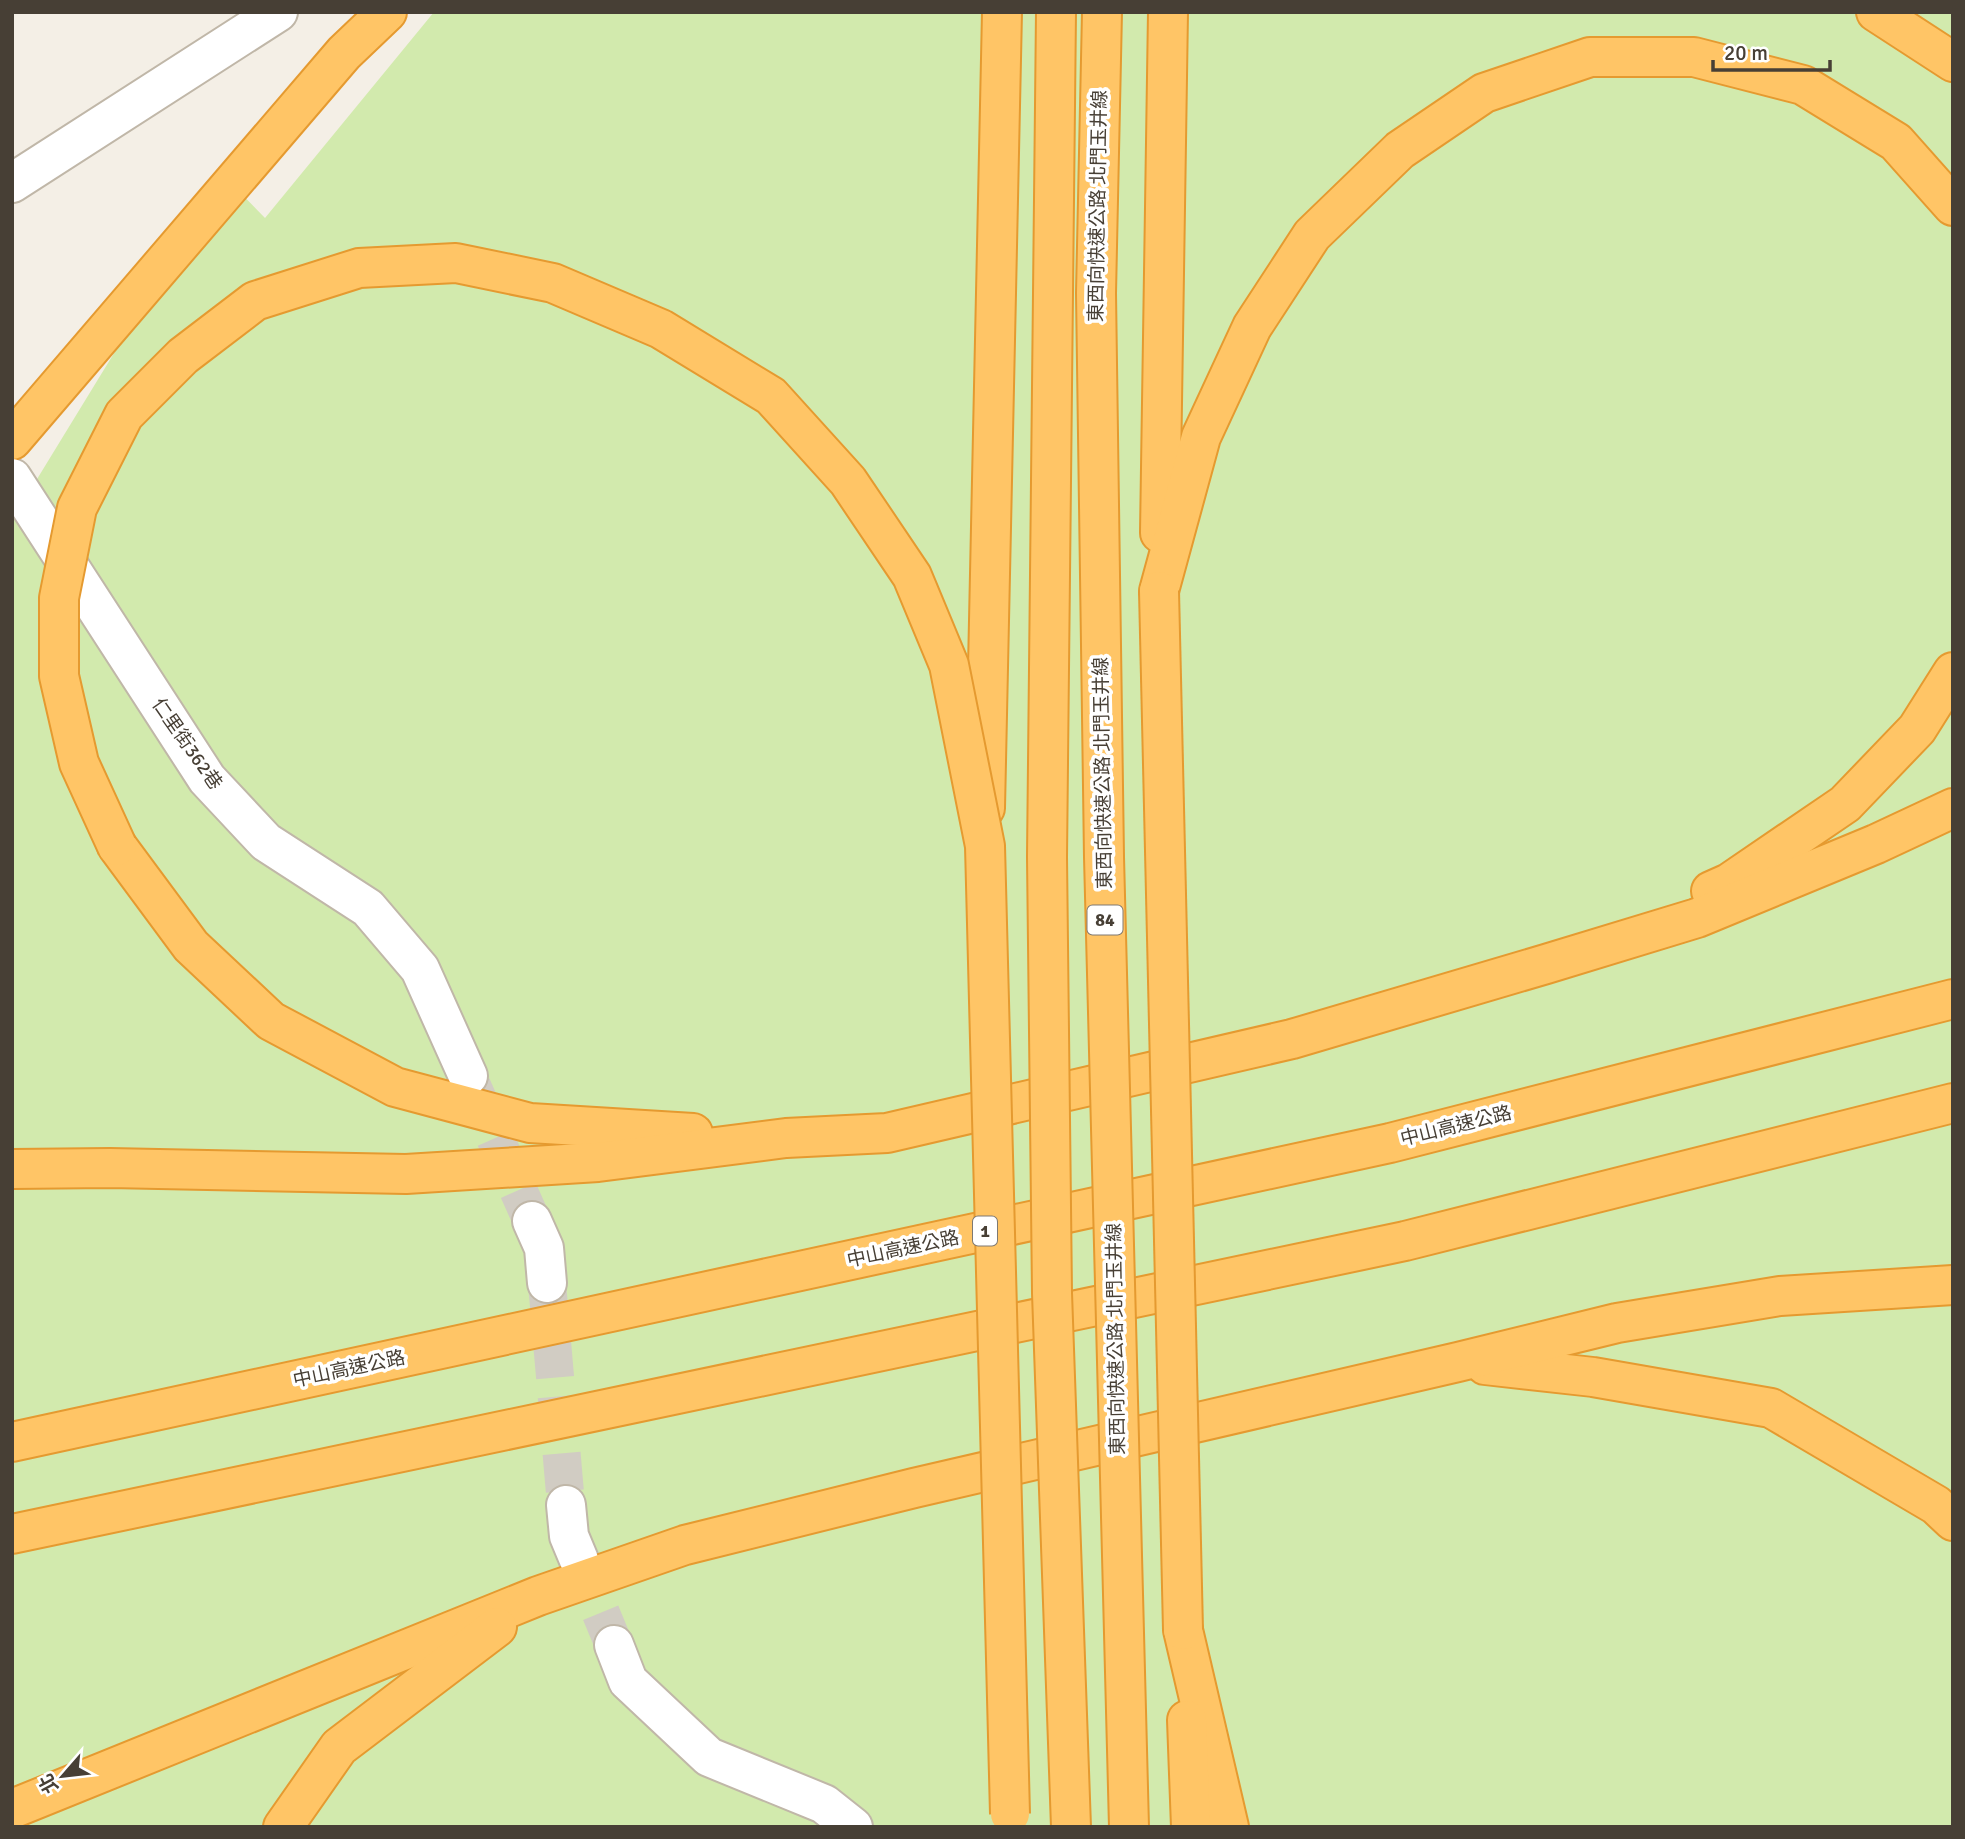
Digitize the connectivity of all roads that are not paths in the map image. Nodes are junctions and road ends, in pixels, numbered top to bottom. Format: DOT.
graph roads {
  1 [pos="278,12"];
  2 [pos="387,12"];
  3 [pos="1002,12"];
  4 [pos="1056,12"];
  5 [pos="1102,12"];
  6 [pos="1168,12"];
  7 [pos="1876,12"];
  8 [pos="1953,62"];
  9 [pos="12,183"];
  10 [pos="1953,205"];
  11 [pos="12,440"];
  12 [pos="12,478"];
  13 [pos="1159,591"];
  14 [pos="1953,672"];
  15 [pos="1953,808"];
  16 [pos="985,846"];
  17 [pos="1546,964"];
  18 [pos="1953,999"];
  19 [pos="468,1076"];
  20 [pos="1953,1103"];
  21 [pos="786,1138"];
  22 [pos="12,1169"];
  23 [pos="532,1221"];
  24 [pos="547,1283"];
  25 [pos="1953,1285"];
  26 [pos="1458,1362"];
  27 [pos="12,1442"];
  28 [pos="566,1505"];
  29 [pos="1953,1521"];
  30 [pos="12,1534"];
  31 [pos="579,1560"];
  32 [pos="538,1596"];
  33 [pos="1183,1630"];
  34 [pos="614,1645"];
  35 [pos="12,1809"];
  36 [pos="1009,1823"];
  37 [pos="283,1827"];
  38 [pos="853,1827"];
  39 [pos="1071,1827"];
  40 [pos="1129,1827"];
  41 [pos="1191,1827"];
  42 [pos="1229,1827"];
  1 -- 9 [label="lane"];
  2 -- 11 [label="highway"];
  3 -- 16 [label="highway, bridge"];
  4 -- 39 [label="highway, bridge"];
  5 -- 40 [label="highway, 東西向快速公路 北門玉井線 / 84, bridge"];
  6 -- 13 [label="highway"];
  7 -- 8 [label="highway"];
  10 -- 13 [label="highway"];
  12 -- 19 [label="lane, 仁里街362巷"];
  13 -- 33 [label="highway, bridge"];
  14 -- 17 [label="highway"];
  15 -- 17 [label="highway"];
  16 -- 21 [label="highway, bridge"];
  16 -- 36 [label="highway, bridge"];
  17 -- 21 [label="highway"];
  18 -- 27 [label="highway, 中山高速公路 / 1"];
  20 -- 30 [label="highway"];
  21 -- 22 [label="highway"];
  23 -- 24 [label="lane"];
  25 -- 26 [label="highway"];
  26 -- 29 [label="highway"];
  26 -- 32 [label="highway"];
  28 -- 31 [label="lane"];
  32 -- 35 [label="highway"];
  32 -- 37 [label="highway"];
  33 -- 41 [label="highway"];
  33 -- 42 [label="highway"];
  34 -- 38 [label="lane"];
}
